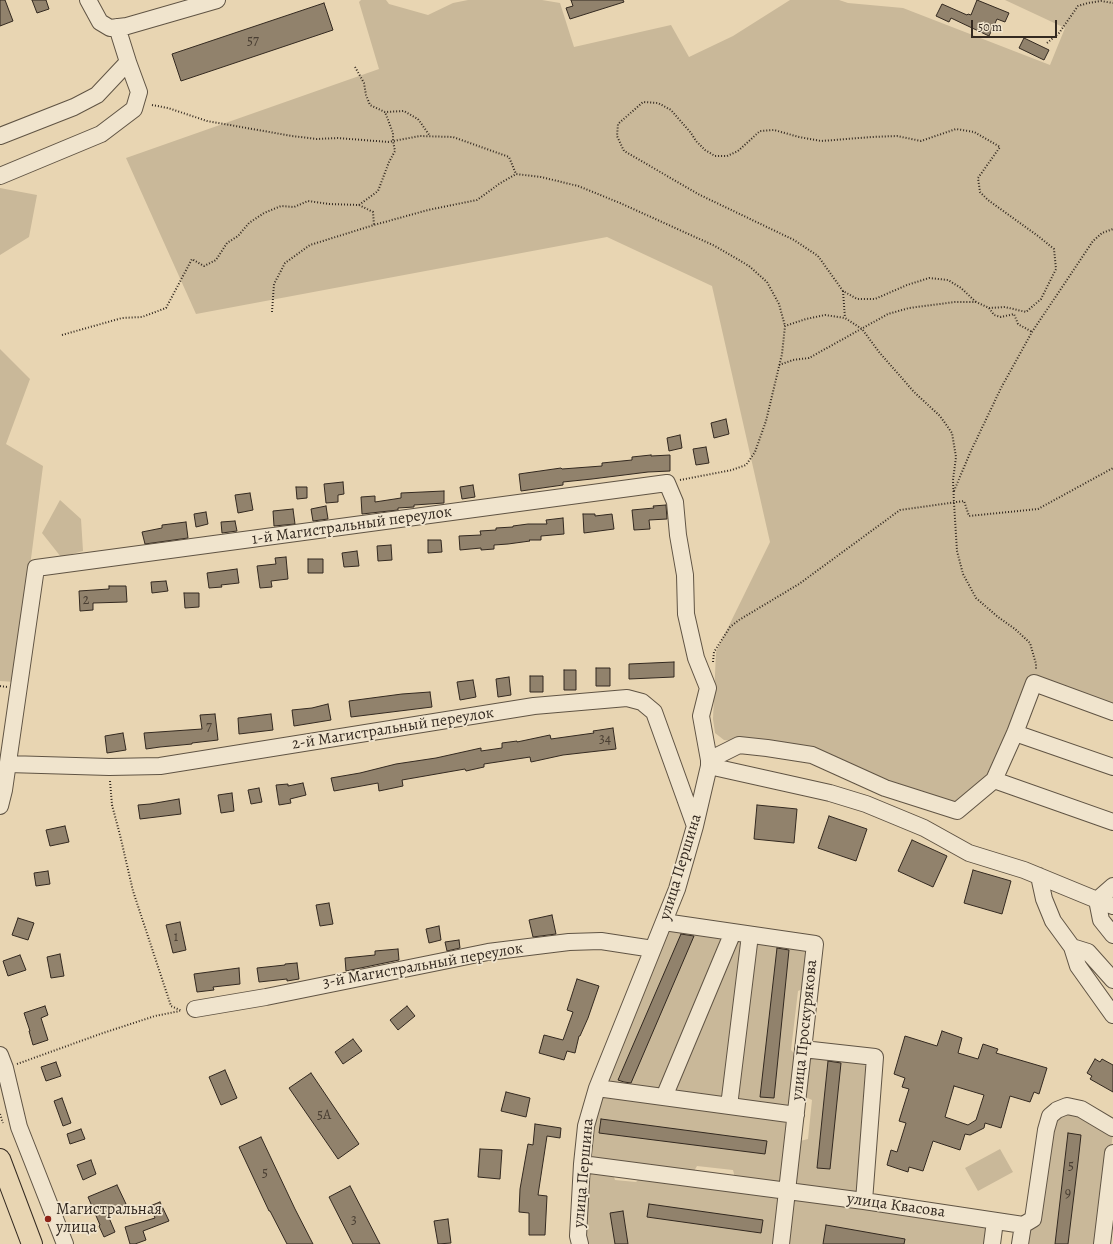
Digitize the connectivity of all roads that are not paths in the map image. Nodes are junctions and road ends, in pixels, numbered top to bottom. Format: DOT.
graph roads {
  1 [pos="88,0"];
  2 [pos="217,0"];
  3 [pos="117,27"];
  4 [pos="128,62"];
  5 [pos="0,136"];
  6 [pos="0,176"];
  7 [pos="708,688"];
  8 [pos="1113,712"];
  9 [pos="1015,733"];
  10 [pos="709,763"];
  11 [pos="8,764"];
  12 [pos="1113,767"];
  13 [pos="994,780"];
  14 [pos="0,806"];
  15 [pos="1113,822"];
  16 [pos="695,826"];
  17 [pos="1039,876"];
  18 [pos="1113,886"];
  19 [pos="1097,900"];
  20 [pos="1113,906"];
  21 [pos="664,922"];
  22 [pos="733,932"];
  23 [pos="1113,934"];
  24 [pos="750,935"];
  25 [pos="1072,947"];
  26 [pos="653,949"];
  27 [pos="1113,980"];
  28 [pos="188,1010"];
  29 [pos="1113,1015"];
  30 [pos="803,1049"];
  31 [pos="2,1061"];
  32 [pos="596,1088"];
  33 [pos="664,1097"];
  34 [pos="729,1106"];
  35 [pos="796,1115"];
  36 [pos="1113,1128"];
  37 [pos="1113,1153"];
  38 [pos="0,1159"];
  39 [pos="582,1164"];
  40 [pos="787,1192"];
  41 [pos="864,1201"];
  42 [pos="995,1221"];
  43 [pos="1022,1225"];
  44 [pos="1109,1228"];
  45 [pos="32,1244"];
  46 [pos="65,1244"];
  47 [pos="580,1244"];
  48 [pos="781,1244"];
  49 [pos="992,1244"];
  50 [pos="1020,1244"];
  51 [pos="1102,1244"];
  1 -- 3 [label="street"];
  2 -- 3 [label="street"];
  3 -- 4 [label="street"];
  4 -- 5 [label="street"];
  4 -- 6 [label="street"];
  7 -- 10 [label="street, улица Першина"];
  7 -- 11 [label="street, 1-й Магистральный переулок"];
  8 -- 9 [label="street"];
  9 -- 12 [label="street"];
  9 -- 13 [label="street"];
  10 -- 13 [label="street"];
  10 -- 16 [label="street, улица Першина"];
  10 -- 17 [label="street"];
  11 -- 14 [label="street"];
  11 -- 16 [label="street, 2-й Магистральный переулок"];
  13 -- 15 [label="street"];
  16 -- 21 [label="street, улица Першина"];
  17 -- 19 [label="street"];
  17 -- 25 [label="street"];
  18 -- 19 [label="street"];
  19 -- 20 [label="street"];
  19 -- 23 [label="street"];
  21 -- 22 [label="street, улица Проскурякова"];
  21 -- 26 [label="street, улица Першина"];
  22 -- 24 [label="street, улица Проскурякова"];
  22 -- 33 [label="street"];
  24 -- 30 [label="street, улица Проскурякова"];
  24 -- 34 [label="street"];
  25 -- 27 [label="street"];
  25 -- 29 [label="street"];
  26 -- 28 [label="street, 3-й Магистральный переулок"];
  26 -- 32 [label="street, улица Першина"];
  30 -- 35 [label="street, улица Проскурякова"];
  30 -- 41 [label="street"];
  31 -- 46 [label="street"];
  32 -- 33 [label="street"];
  32 -- 39 [label="street, улица Першина"];
  33 -- 34 [label="street"];
  34 -- 35 [label="street"];
  35 -- 40 [label="street, улица Проскурякова"];
  36 -- 43 [label="street"];
  37 -- 44 [label="street"];
  38 -- 45 [label="main road"];
  39 -- 40 [label="street, улица Квасова"];
  39 -- 47 [label="street, улица Першина"];
  40 -- 41 [label="street, улица Квасова"];
  40 -- 48 [label="street, улица Проскурякова"];
  41 -- 42 [label="street, улица Квасова"];
  42 -- 43 [label="street, улица Квасова"];
  42 -- 49 [label="street"];
  43 -- 50 [label="street"];
  44 -- 51 [label="street"];
}
